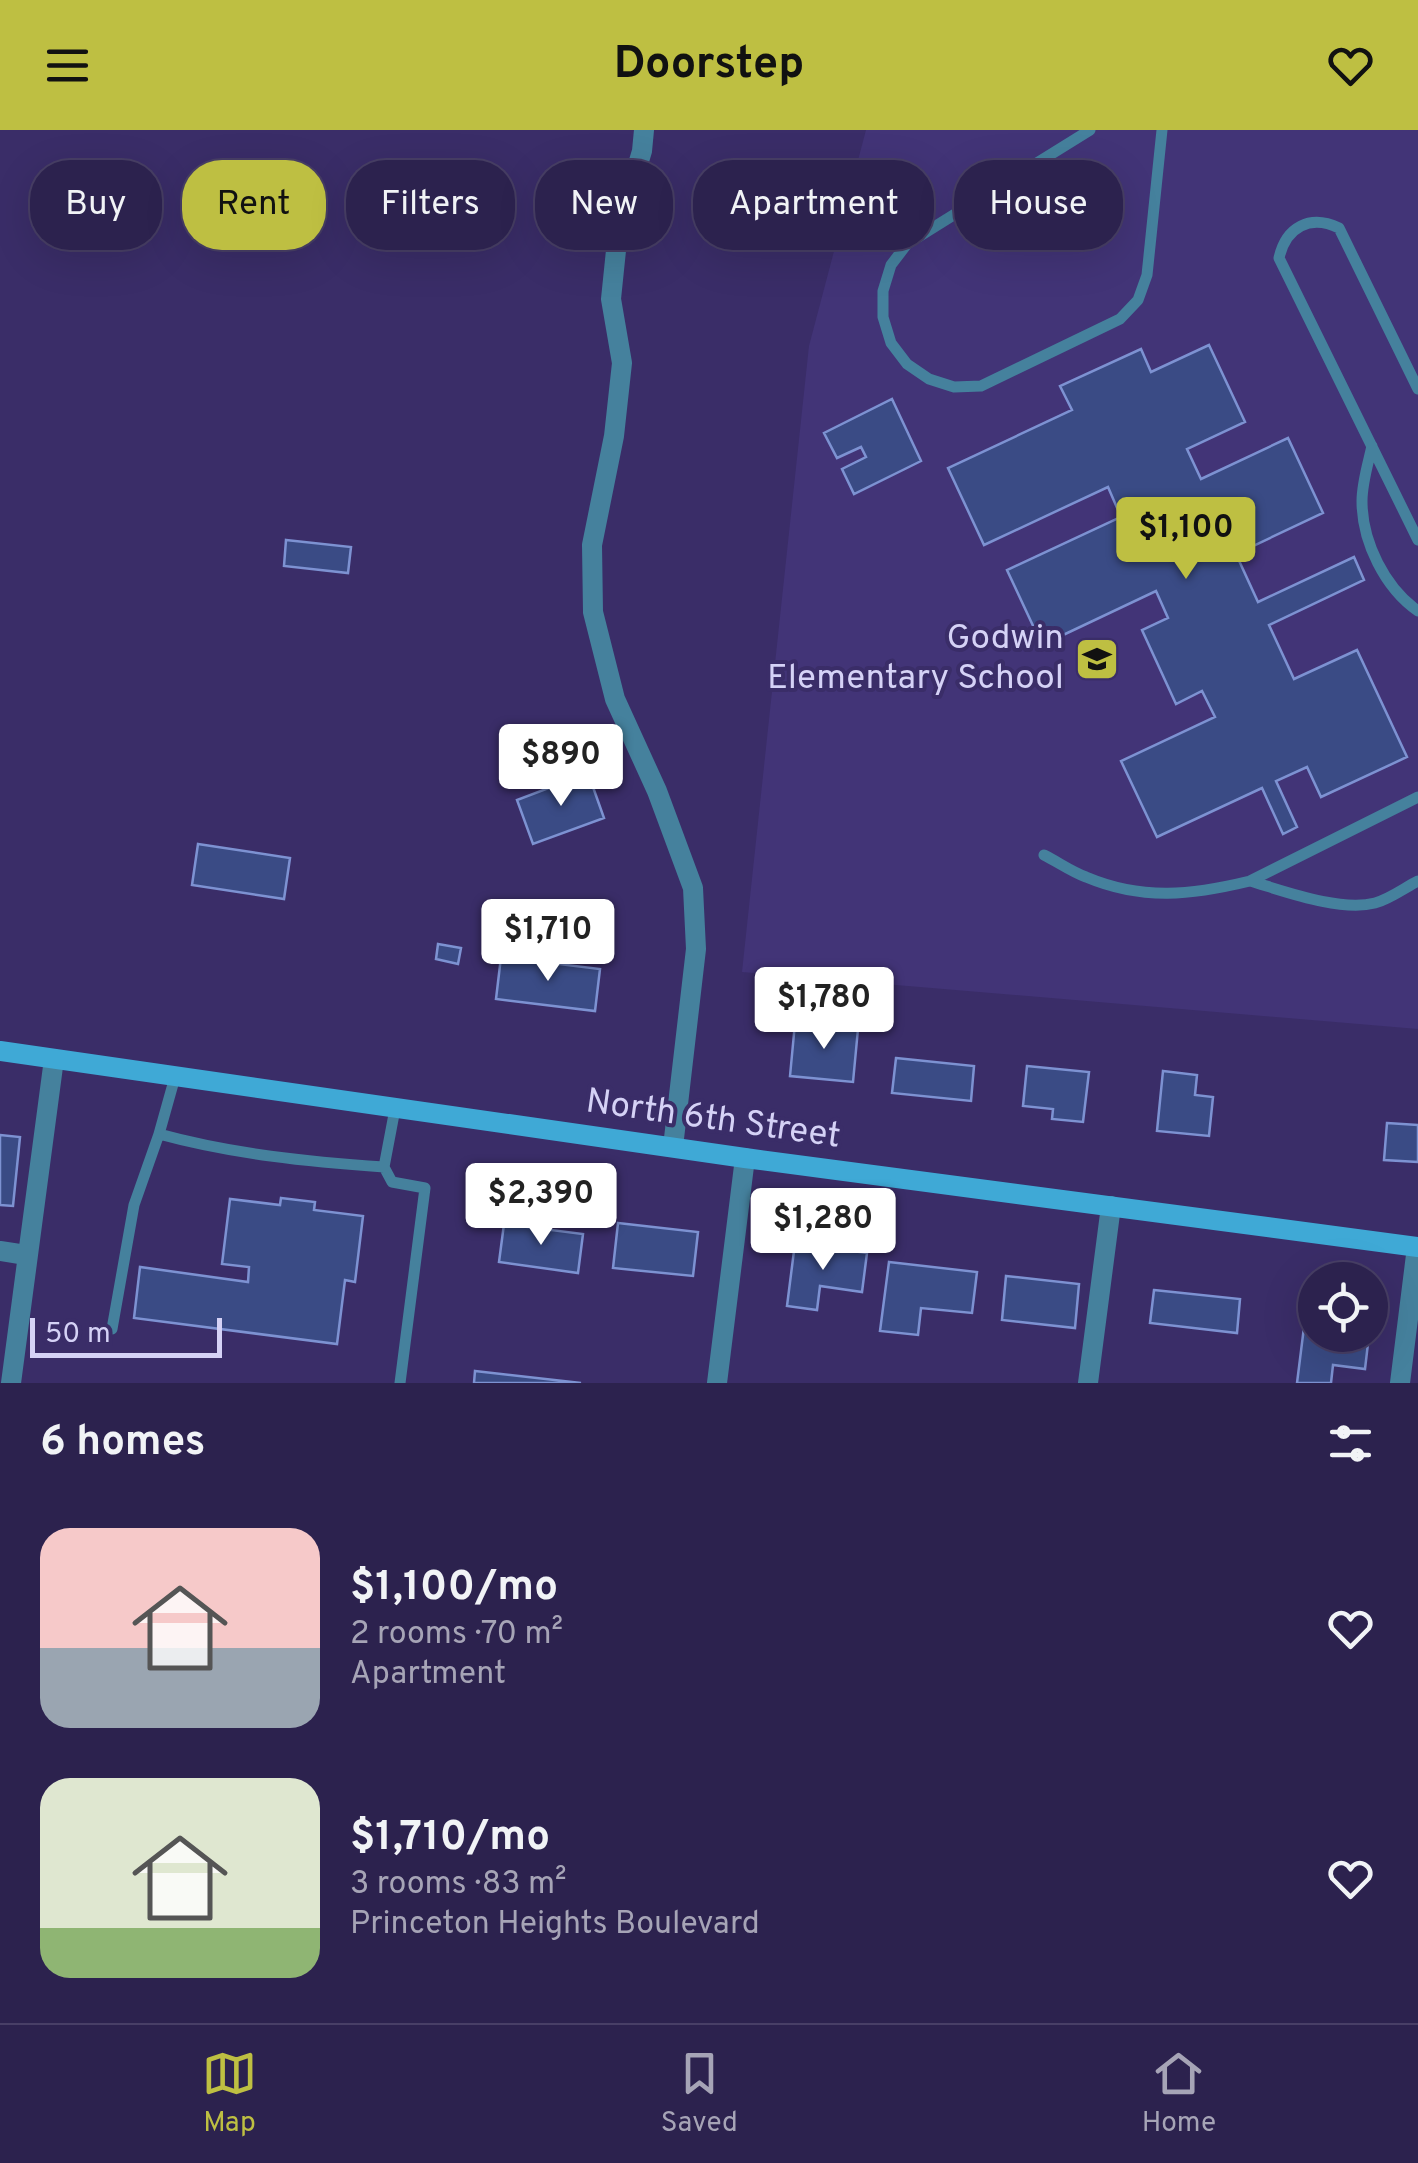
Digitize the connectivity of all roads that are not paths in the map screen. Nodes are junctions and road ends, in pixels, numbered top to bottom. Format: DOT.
graph roads {
  1 [pos="644,130"];
  2 [pos="1090,130"];
  3 [pos="1162,130"];
  4 [pos="1418,389"];
  5 [pos="1372,446"];
  6 [pos="1418,540"];
  7 [pos="1418,611"];
  8 [pos="1418,797"];
  9 [pos="1044,855"];
  10 [pos="1250,881"];
  11 [pos="1418,881"];
  12 [pos="0,1051"];
  13 [pos="54,1059"];
  14 [pos="175,1076"];
  15 [pos="395,1109"];
  16 [pos="159,1134"];
  17 [pos="673,1147"];
  18 [pos="745,1158"];
  19 [pos="384,1167"];
  20 [pos="1111,1206"];
  21 [pos="1417,1247"];
  22 [pos="0,1252"];
  23 [pos="26,1255"];
  24 [pos="112,1328"];
  25 [pos="11,1383"];
  26 [pos="400,1383"];
  27 [pos="718,1383"];
  28 [pos="1088,1383"];
  29 [pos="1400,1383"];
  1 -- 17 [label="street"];
  2 -- 3 [label="lane"];
  4 -- 5 [label="lane"];
  5 -- 6 [label="lane"];
  5 -- 7 [label="lane"];
  8 -- 10 [label="lane"];
  9 -- 10 [label="lane"];
  10 -- 11 [label="lane"];
  12 -- 13 [label="main road, North 6th Street"];
  13 -- 14 [label="main road, North 6th Street"];
  13 -- 23 [label="street"];
  14 -- 15 [label="main road, North 6th Street"];
  14 -- 16 [label="lane"];
  15 -- 17 [label="main road, North 6th Street"];
  15 -- 19 [label="lane"];
  16 -- 19 [label="lane"];
  16 -- 24 [label="lane"];
  17 -- 18 [label="main road, North 6th Street"];
  18 -- 20 [label="main road, North 6th Street"];
  18 -- 27 [label="street"];
  19 -- 26 [label="lane"];
  20 -- 21 [label="main road, North 6th Street"];
  20 -- 28 [label="street"];
  21 -- 29 [label="street"];
  22 -- 23 [label="street"];
  23 -- 25 [label="street"];
}
